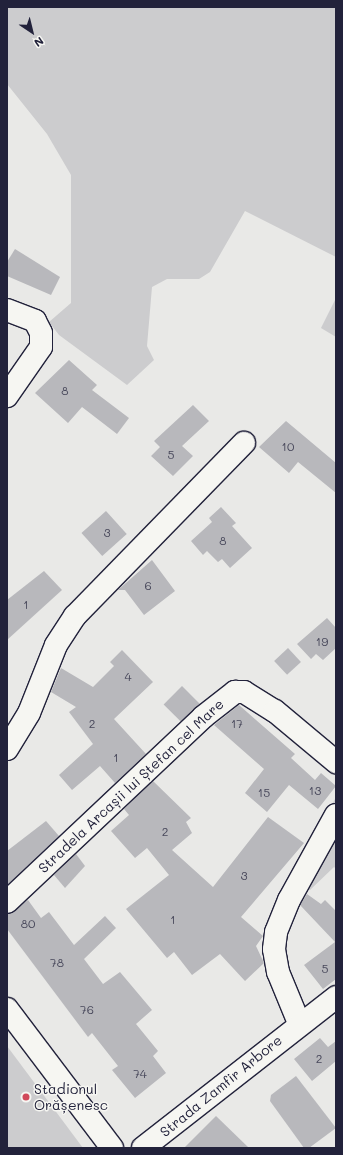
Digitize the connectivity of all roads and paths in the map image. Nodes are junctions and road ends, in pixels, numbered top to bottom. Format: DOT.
graph roads {
  1 [pos="7,310"];
  2 [pos="7,396"];
  3 [pos="244,442"];
  4 [pos="7,749"];
  5 [pos="336,762"];
  6 [pos="336,815"];
  7 [pos="7,902"];
  8 [pos="336,997"];
  9 [pos="7,1009"];
  10 [pos="299,1024"];
  11 [pos="112,1148"];
  12 [pos="143,1148"];
  1 -- 2 [label="street"];
  3 -- 4 [label="street"];
  5 -- 7 [label="street, Stradela Arcașii lui Ștefan cel Mare"];
  6 -- 10 [label="street"];
  8 -- 10 [label="street, Strada Zamfir Arbore"];
  9 -- 11 [label="street"];
  10 -- 12 [label="street, Strada Zamfir Arbore"];
}
